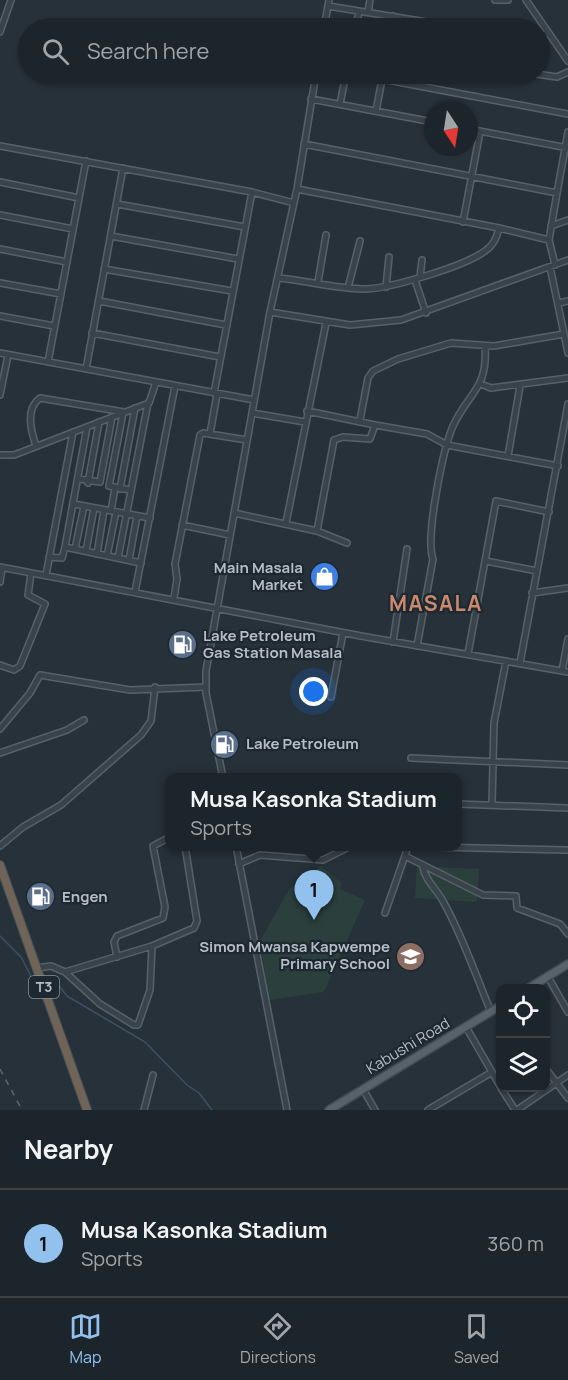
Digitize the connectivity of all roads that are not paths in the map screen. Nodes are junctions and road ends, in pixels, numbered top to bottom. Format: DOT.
graph roads {
  1 [pos="11,0"];
  2 [pos="370,0"];
  3 [pos="495,0"];
  4 [pos="508,0"];
  5 [pos="526,0"];
  6 [pos="329,3"];
  7 [pos="359,10"];
  8 [pos="368,12"];
  9 [pos="393,16"];
  10 [pos="326,18"];
  11 [pos="358,18"];
  12 [pos="405,18"];
  13 [pos="538,18"];
  14 [pos="0,32"];
  15 [pos="550,36"];
  16 [pos="568,61"];
  17 [pos="568,72"];
  18 [pos="550,76"];
  19 [pos="314,84"];
  20 [pos="344,84"];
  21 [pos="381,84"];
  22 [pos="421,84"];
  23 [pos="311,99"];
  24 [pos="340,104"];
  25 [pos="376,111"];
  26 [pos="568,114"];
  27 [pos="424,120"];
  28 [pos="480,132"];
  29 [pos="568,132"];
  30 [pos="304,144"];
  31 [pos="0,146"];
  32 [pos="567,148"];
  33 [pos="86,161"];
  34 [pos="123,168"];
  35 [pos="470,177"];
  36 [pos="0,182"];
  37 [pos="297,189"];
  38 [pos="252,192"];
  39 [pos="557,193"];
  40 [pos="79,198"];
  41 [pos="294,203"];
  42 [pos="117,204"];
  43 [pos="0,216"];
  44 [pos="568,220"];
  45 [pos="463,222"];
  46 [pos="551,226"];
  47 [pos="245,227"];
  48 [pos="499,228"];
  49 [pos="73,229"];
  50 [pos="326,235"];
  51 [pos="111,236"];
  52 [pos="549,240"];
  53 [pos="360,242"];
  54 [pos="0,249"];
  55 [pos="389,257"];
  56 [pos="238,259"];
  57 [pos="422,260"];
  58 [pos="568,260"];
  59 [pos="67,262"];
  60 [pos="553,266"];
  61 [pos="104,269"];
  62 [pos="279,278"];
  63 [pos="418,278"];
  64 [pos="318,282"];
  65 [pos="0,283"];
  66 [pos="386,287"];
  67 [pos="348,288"];
  68 [pos="232,291"];
  69 [pos="61,294"];
  70 [pos="99,301"];
  71 [pos="568,301"];
  72 [pos="558,303"];
  73 [pos="270,312"];
  74 [pos="426,313"];
  75 [pos="0,316"];
  76 [pos="326,323"];
  77 [pos="226,325"];
  78 [pos="54,326"];
  79 [pos="92,333"];
  80 [pos="564,334"];
  81 [pos="485,347"];
  82 [pos="0,353"];
  83 [pos="568,353"];
  84 [pos="8,355"];
  85 [pos="220,357"];
  86 [pos="48,362"];
  87 [pos="86,369"];
  88 [pos="568,378"];
  89 [pos="156,382"];
  90 [pos="481,384"];
  91 [pos="175,386"];
  92 [pos="520,386"];
  93 [pos="216,393"];
  94 [pos="0,395"];
  95 [pos="254,400"];
  96 [pos="148,403"];
  97 [pos="568,404"];
  98 [pos="135,408"];
  99 [pos="307,411"];
  100 [pos="124,413"];
  101 [pos="252,413"];
  102 [pos="112,417"];
  103 [pos="360,420"];
  104 [pos="567,421"];
  105 [pos="99,422"];
  106 [pos="304,422"];
  107 [pos="375,425"];
  108 [pos="87,427"];
  109 [pos="73,432"];
  110 [pos="210,434"];
  111 [pos="247,440"];
  112 [pos="447,445"];
  113 [pos="36,446"];
  114 [pos="0,455"];
  115 [pos="508,456"];
  116 [pos="558,466"];
  117 [pos="79,479"];
  118 [pos="88,483"];
  119 [pos="118,489"];
  120 [pos="130,490"];
  121 [pos="74,504"];
  122 [pos="84,506"];
  123 [pos="94,508"];
  124 [pos="110,511"];
  125 [pos="549,512"];
  126 [pos="234,513"];
  127 [pos="126,514"];
  128 [pos="137,516"];
  129 [pos="150,518"];
  130 [pos="286,524"];
  131 [pos="182,525"];
  132 [pos="317,531"];
  133 [pos="230,535"];
  134 [pos="347,543"];
  135 [pos="65,547"];
  136 [pos="75,549"];
  137 [pos="408,549"];
  138 [pos="86,551"];
  139 [pos="97,554"];
  140 [pos="107,556"];
  141 [pos="49,557"];
  142 [pos="118,558"];
  143 [pos="129,560"];
  144 [pos="486,561"];
  145 [pos="141,562"];
  146 [pos="1,568"];
  147 [pos="537,571"];
  148 [pos="31,573"];
  149 [pos="46,575"];
  150 [pos="0,582"];
  151 [pos="568,588"];
  152 [pos="135,592"];
  153 [pos="532,593"];
  154 [pos="174,598"];
  155 [pos="217,608"];
  156 [pos="343,633"];
  157 [pos="568,639"];
  158 [pos="393,642"];
  159 [pos="417,646"];
  160 [pos="468,654"];
  161 [pos="506,661"];
  162 [pos="520,663"];
  163 [pos="0,665"];
  164 [pos="565,671"];
  165 [pos="155,687"];
  166 [pos="206,687"];
  167 [pos="331,697"];
  168 [pos="84,720"];
  169 [pos="0,729"];
  170 [pos="0,753"];
  171 [pos="411,758"];
  172 [pos="491,762"];
  173 [pos="568,765"];
  174 [pos="222,773"];
  175 [pos="462,804"];
  176 [pos="492,804"];
  177 [pos="568,808"];
  178 [pos="165,840"];
  179 [pos="0,846"];
  180 [pos="462,848"];
  181 [pos="568,850"];
  182 [pos="186,851"];
  183 [pos="237,851"];
  184 [pos="341,851"];
  185 [pos="408,851"];
  186 [pos="407,857"];
  187 [pos="239,864"];
  188 [pos="0,865"];
  189 [pos="423,867"];
  190 [pos="385,913"];
  191 [pos="568,934"];
  192 [pos="152,946"];
  193 [pos="117,957"];
  194 [pos="568,964"];
  195 [pos="38,968"];
  196 [pos="65,972"];
  197 [pos="548,976"];
  198 [pos="535,984"];
  199 [pos="496,1009"];
  200 [pos="491,1012"];
  201 [pos="568,1012"];
  202 [pos="466,1027"];
  203 [pos="492,1072"];
  204 [pos="153,1075"];
  205 [pos="550,1075"];
  206 [pos="568,1075"];
  207 [pos="496,1079"];
  208 [pos="556,1083"];
  209 [pos="363,1089"];
  210 [pos="504,1092"];
  211 [pos="568,1098"];
  212 [pos="87,1110"];
  213 [pos="144,1110"];
  214 [pos="286,1110"];
  215 [pos="329,1110"];
  216 [pos="375,1110"];
  217 [pos="428,1110"];
  218 [pos="516,1110"];
  1 -- 14 [label="street"];
  2 -- 8 [label="street"];
  3 -- 4 [label="street"];
  5 -- 13 [label="street"];
  6 -- 7 [label="street"];
  6 -- 10 [label="street"];
  7 -- 8 [label="street"];
  7 -- 11 [label="street"];
  8 -- 9 [label="street"];
  9 -- 12 [label="street"];
  15 -- 16 [label="street"];
  17 -- 18 [label="street"];
  19 -- 23 [label="street"];
  20 -- 24 [label="street"];
  21 -- 25 [label="street"];
  22 -- 26 [label="street"];
  23 -- 24 [label="street"];
  23 -- 30 [label="street"];
  24 -- 25 [label="street"];
  25 -- 27 [label="street"];
  28 -- 32 [label="street"];
  28 -- 35 [label="street"];
  29 -- 32 [label="street"];
  30 -- 35 [label="street"];
  30 -- 37 [label="street"];
  31 -- 33 [label="street"];
  32 -- 39 [label="street"];
  33 -- 34 [label="street"];
  33 -- 40 [label="street"];
  34 -- 38 [label="street"];
  34 -- 42 [label="street"];
  35 -- 39 [label="street"];
  35 -- 45 [label="street"];
  36 -- 40 [label="street"];
  37 -- 41 [label="street"];
  37 -- 45 [label="street"];
  38 -- 41 [label="street"];
  38 -- 47 [label="street"];
  39 -- 46 [label="street"];
  40 -- 49 [label="street"];
  41 -- 62 [label="street"];
  42 -- 47 [label="street"];
  42 -- 51 [label="street"];
  43 -- 49 [label="street"];
  44 -- 46 [label="street"];
  45 -- 48 [label="street"];
  46 -- 52 [label="street"];
  47 -- 56 [label="street"];
  48 -- 52 [label="street"];
  48 -- 63 [label="street"];
  49 -- 59 [label="street"];
  50 -- 64 [label="street"];
  51 -- 56 [label="street"];
  51 -- 61 [label="street"];
  52 -- 60 [label="street"];
  53 -- 67 [label="street"];
  54 -- 59 [label="street"];
  55 -- 66 [label="street"];
  56 -- 68 [label="street"];
  57 -- 63 [label="street"];
  58 -- 60 [label="street"];
  59 -- 69 [label="street"];
  60 -- 72 [label="street"];
  60 -- 74 [label="street"];
  61 -- 68 [label="street"];
  61 -- 70 [label="street"];
  62 -- 64 [label="street"];
  62 -- 73 [label="street"];
  63 -- 66 [label="street"];
  63 -- 74 [label="street"];
  64 -- 67 [label="street"];
  65 -- 69 [label="street"];
  66 -- 67 [label="street"];
  68 -- 77 [label="street"];
  69 -- 78 [label="street"];
  70 -- 77 [label="street"];
  70 -- 79 [label="street"];
  71 -- 72 [label="street"];
  72 -- 80 [label="street"];
  73 -- 76 [label="street"];
  73 -- 95 [label="street"];
  74 -- 76 [label="street"];
  75 -- 78 [label="street"];
  76 -- 99 [label="street"];
  77 -- 85 [label="street"];
  78 -- 86 [label="street"];
  79 -- 85 [label="street"];
  79 -- 87 [label="street"];
  80 -- 81 [label="street"];
  80 -- 83 [label="street"];
  81 -- 90 [label="street"];
  81 -- 103 [label="street"];
  82 -- 84 [label="street"];
  84 -- 86 [label="street"];
  84 -- 94 [label="street"];
  85 -- 93 [label="street"];
  86 -- 87 [label="street"];
  87 -- 89 [label="street"];
  88 -- 92 [label="street"];
  89 -- 91 [label="street"];
  89 -- 96 [label="street"];
  90 -- 92 [label="street"];
  90 -- 112 [label="street"];
  91 -- 93 [label="street"];
  91 -- 129 [label="street"];
  92 -- 115 [label="street"];
  93 -- 95 [label="street"];
  93 -- 110 [label="street"];
  95 -- 101 [label="street"];
  96 -- 98 [label="street"];
  96 -- 120 [label="street"];
  97 -- 104 [label="street"];
  98 -- 100 [label="street"];
  98 -- 119 [label="street"];
  99 -- 103 [label="street"];
  99 -- 106 [label="street"];
  100 -- 102 [label="street"];
  100 -- 113 [label="street"];
  100 -- 119 [label="street"];
  101 -- 106 [label="street"];
  101 -- 111 [label="street"];
  102 -- 105 [label="street"];
  102 -- 118 [label="street"];
  103 -- 107 [label="street"];
  104 -- 116 [label="street"];
  105 -- 108 [label="street"];
  105 -- 118 [label="street"];
  106 -- 130 [label="street"];
  107 -- 112 [label="street"];
  107 -- 132 [label="street"];
  108 -- 109 [label="street"];
  108 -- 117 [label="street"];
  109 -- 113 [label="street"];
  109 -- 141 [label="street"];
  110 -- 111 [label="street"];
  110 -- 131 [label="street"];
  111 -- 126 [label="street"];
  112 -- 115 [label="street"];
  112 -- 159 [label="street"];
  113 -- 114 [label="street"];
  115 -- 116 [label="street"];
  116 -- 125 [label="street"];
  117 -- 118 [label="street"];
  117 -- 121 [label="street"];
  119 -- 120 [label="street"];
  119 -- 124 [label="street"];
  120 -- 127 [label="street"];
  121 -- 122 [label="street"];
  121 -- 135 [label="street"];
  122 -- 123 [label="street"];
  122 -- 136 [label="street"];
  123 -- 124 [label="street"];
  123 -- 138 [label="street"];
  124 -- 127 [label="street"];
  124 -- 139 [label="street"];
  124 -- 140 [label="street"];
  125 -- 144 [label="street"];
  125 -- 147 [label="street"];
  126 -- 130 [label="street"];
  126 -- 133 [label="street"];
  127 -- 128 [label="street"];
  127 -- 142 [label="street"];
  128 -- 129 [label="street"];
  128 -- 143 [label="street"];
  129 -- 145 [label="street"];
  130 -- 132 [label="street"];
  131 -- 133 [label="street"];
  131 -- 154 [label="street"];
  132 -- 134 [label="street"];
  133 -- 155 [label="street"];
  135 -- 136 [label="street"];
  135 -- 141 [label="street"];
  136 -- 138 [label="street"];
  137 -- 158 [label="street"];
  138 -- 139 [label="street"];
  139 -- 140 [label="street"];
  140 -- 142 [label="street"];
  141 -- 149 [label="street"];
  142 -- 143 [label="street"];
  143 -- 145 [label="street"];
  144 -- 147 [label="street"];
  144 -- 160 [label="street"];
  145 -- 152 [label="street"];
  146 -- 148 [label="street"];
  146 -- 150 [label="street"];
  147 -- 153 [label="street"];
  148 -- 149 [label="street"];
  148 -- 163 [label="street"];
  149 -- 152 [label="street"];
  151 -- 153 [label="street"];
  152 -- 154 [label="street"];
  153 -- 162 [label="street"];
  154 -- 155 [label="street"];
  155 -- 156 [label="street"];
  155 -- 166 [label="street"];
  156 -- 158 [label="street"];
  156 -- 167 [label="street"];
  157 -- 164 [label="street"];
  158 -- 159 [label="street"];
  159 -- 160 [label="street"];
  160 -- 161 [label="street"];
  161 -- 162 [label="street"];
  161 -- 172 [label="street"];
  162 -- 164 [label="street"];
  165 -- 166 [label="street"];
  165 -- 169 [label="street"];
  165 -- 179 [label="street"];
  166 -- 174 [label="street"];
  168 -- 170 [label="street"];
  171 -- 172 [label="street"];
  172 -- 173 [label="street"];
  172 -- 176 [label="street"];
  175 -- 176 [label="street"];
  176 -- 177 [label="street"];
  178 -- 193 [label="street"];
  180 -- 181 [label="street"];
  182 -- 192 [label="street"];
  183 -- 187 [label="street"];
  184 -- 187 [label="street"];
  185 -- 186 [label="street"];
  186 -- 189 [label="street"];
  186 -- 190 [label="street"];
  187 -- 214 [label="street"];
  188 -- 195 [label="highway, T3"];
  189 -- 191 [label="street"];
  189 -- 200 [label="street"];
  192 -- 193 [label="street"];
  192 -- 196 [label="street"];
  193 -- 196 [label="street"];
  194 -- 197 [label="main road"];
  195 -- 196 [label="street"];
  195 -- 212 [label="highway, T3"];
  197 -- 198 [label="main road"];
  197 -- 201 [label="street"];
  199 -- 200 [label="main road, Kabushi Road"];
  200 -- 202 [label="main road, Kabushi Road"];
  202 -- 203 [label="street"];
  202 -- 209 [label="main road, Kabushi Road"];
  203 -- 207 [label="street"];
  203 -- 217 [label="street"];
  204 -- 213 [label="street"];
  205 -- 208 [label="street"];
  206 -- 208 [label="street"];
  208 -- 211 [label="street"];
  208 -- 218 [label="street"];
  209 -- 215 [label="main road, Kabushi Road"];
  209 -- 216 [label="street"];
  210 -- 218 [label="street"];
}
